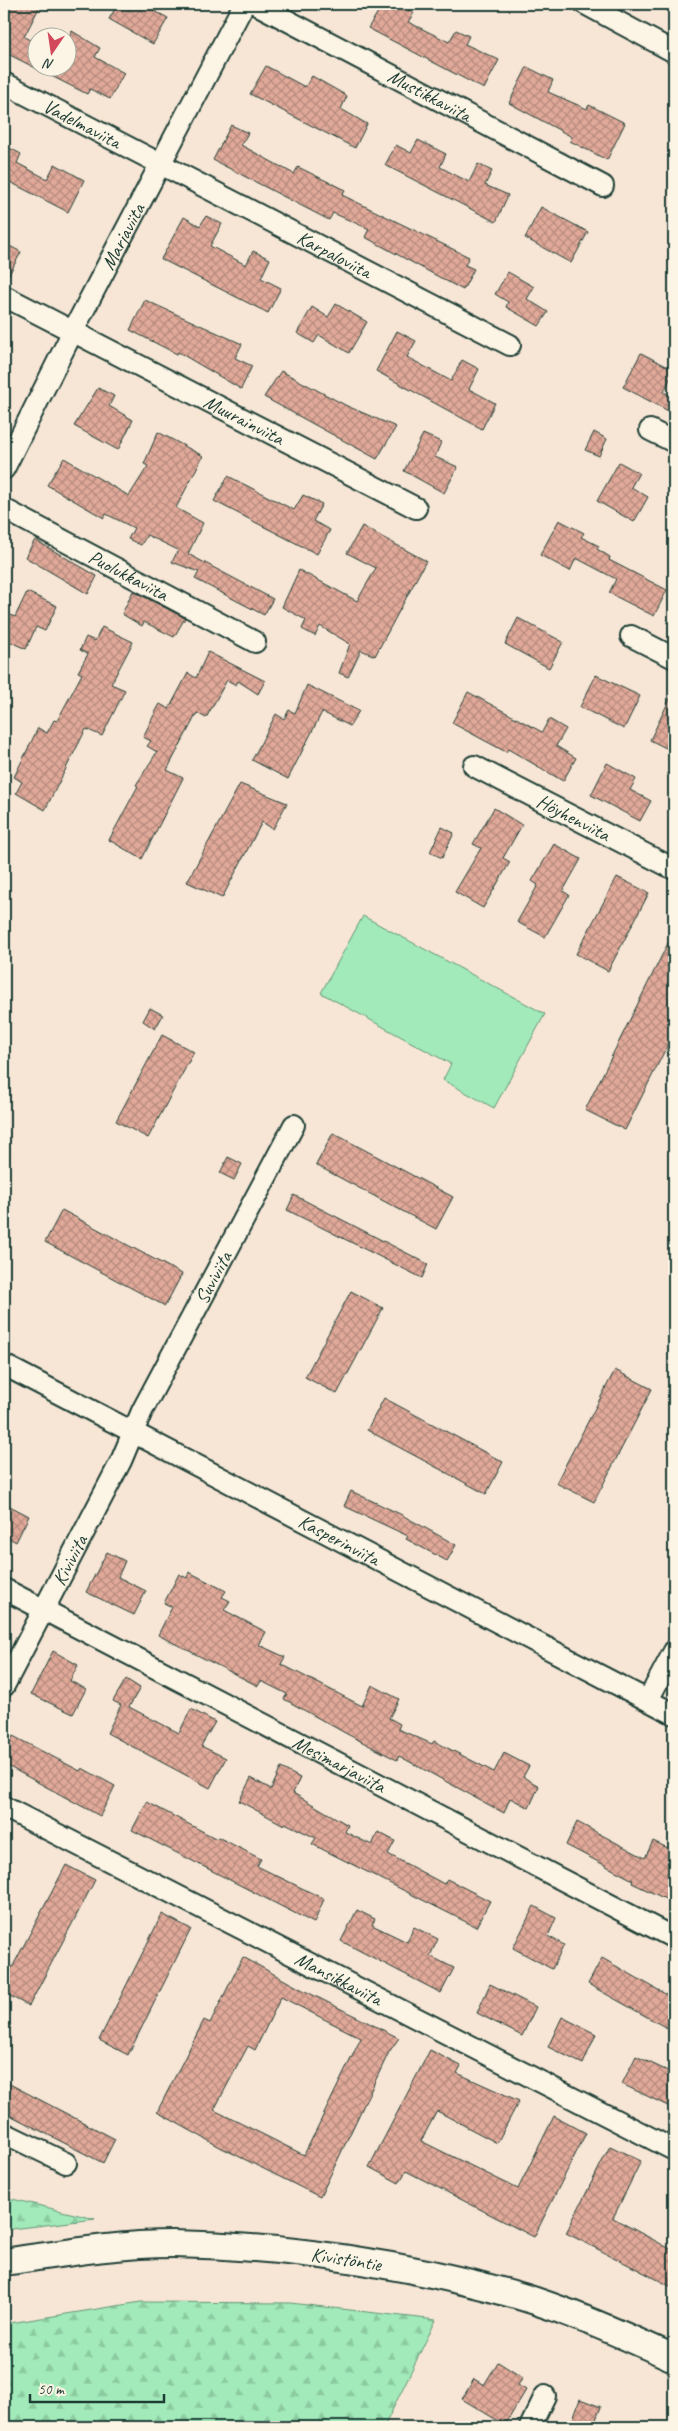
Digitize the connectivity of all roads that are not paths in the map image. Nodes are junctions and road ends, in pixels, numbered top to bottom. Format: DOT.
graph roads {
  1 [pos="244,4"];
  2 [pos="256,4"];
  3 [pos="585,4"];
  4 [pos="674,52"];
  5 [pos="4,83"];
  6 [pos="160,165"];
  7 [pos="603,186"];
  8 [pos="4,296"];
  9 [pos="73,331"];
  10 [pos="510,346"];
  11 [pos="650,430"];
  12 [pos="674,442"];
  13 [pos="4,469"];
  14 [pos="416,508"];
  15 [pos="4,509"];
  16 [pos="630,636"];
  17 [pos="254,642"];
  18 [pos="674,658"];
  19 [pos="474,766"];
  20 [pos="674,869"];
  21 [pos="294,1125"];
  22 [pos="4,1364"];
  23 [pos="133,1432"];
  24 [pos="4,1589"];
  25 [pos="44,1610"];
  26 [pos="674,1651"];
  27 [pos="4,1686"];
  28 [pos="648,1700"];
  29 [pos="674,1714"];
  30 [pos="4,1807"];
  31 [pos="674,1938"];
  32 [pos="4,2133"];
  33 [pos="674,2150"];
  34 [pos="66,2162"];
  35 [pos="4,2262"];
  36 [pos="674,2358"];
  37 [pos="545,2396"];
  38 [pos="530,2427"];
  1 -- 6 [label="street, Marjaviita"];
  2 -- 7 [label="street, Mustikkaviita"];
  3 -- 4 [label="street"];
  5 -- 6 [label="street, Vadelmaviita"];
  6 -- 9 [label="street, Marjaviita"];
  6 -- 10 [label="street, Karpaloviita"];
  8 -- 9 [label="street, Muurainviita"];
  9 -- 13 [label="street, Marjaviita"];
  9 -- 14 [label="street, Muurainviita"];
  11 -- 12 [label="street"];
  15 -- 17 [label="street, Puolukkaviita"];
  16 -- 18 [label="street"];
  19 -- 20 [label="street, Höyhenviita"];
  21 -- 23 [label="street, Suviviita"];
  22 -- 23 [label="street, Kasperinviita"];
  23 -- 25 [label="street, Kiviviita"];
  23 -- 28 [label="street, Kasperinviita"];
  24 -- 25 [label="street, Mesimarjaviita"];
  25 -- 27 [label="street, Kiviviita"];
  25 -- 31 [label="street, Mesimarjaviita"];
  26 -- 28 [label="street"];
  28 -- 29 [label="street, Kasperinviita"];
  30 -- 33 [label="street, Mansikkaviita"];
  32 -- 34 [label="street"];
  35 -- 36 [label="main road, Kivistöntie"];
  37 -- 38 [label="street"];
}
